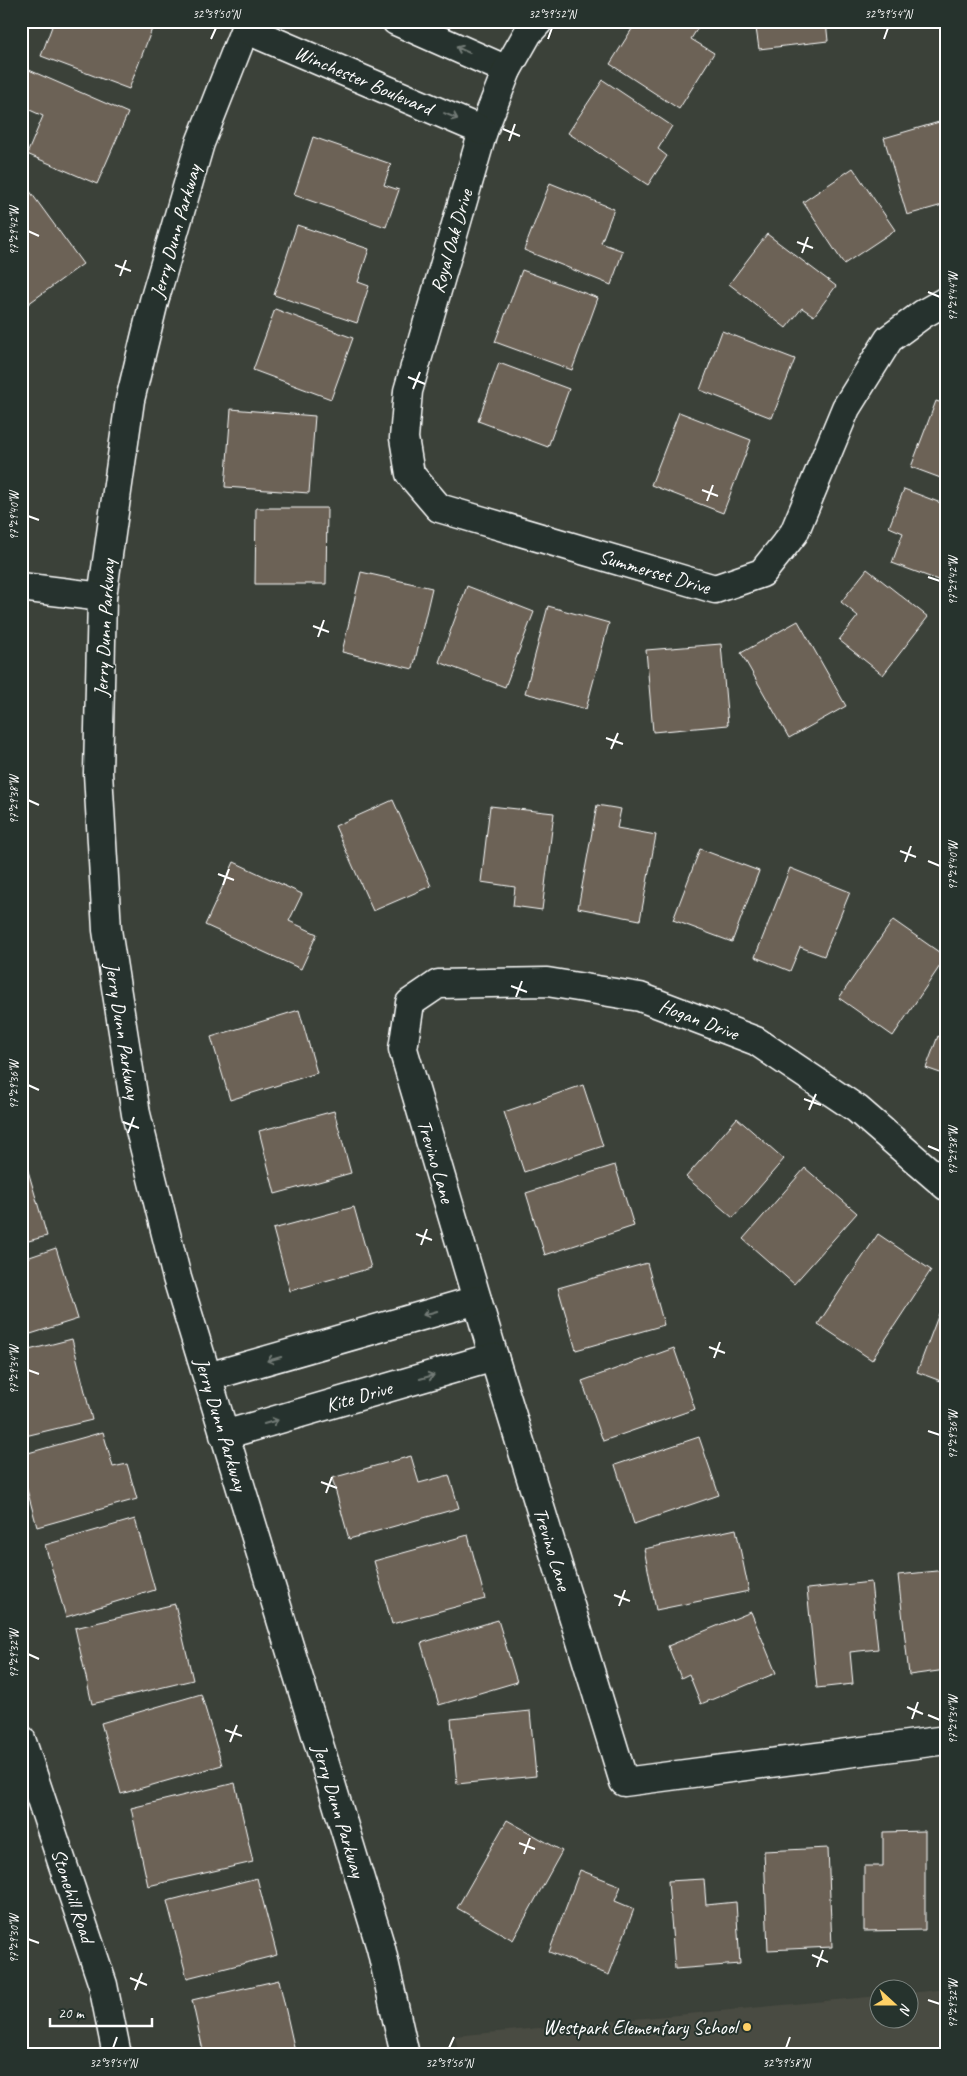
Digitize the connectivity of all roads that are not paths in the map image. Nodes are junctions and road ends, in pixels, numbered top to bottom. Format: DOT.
graph roads {
  1 [pos="396,21"];
  2 [pos="539,21"];
  3 [pos="246,25"];
  4 [pos="508,70"];
  5 [pos="483,131"];
  6 [pos="946,301"];
  7 [pos="410,474"];
  8 [pos="21,587"];
  9 [pos="102,597"];
  10 [pos="410,1003"];
  11 [pos="946,1186"];
  12 [pos="477,1300"];
  13 [pos="494,1357"];
  14 [pos="208,1377"];
  15 [pos="224,1435"];
  16 [pos="21,1739"];
  17 [pos="946,1740"];
  18 [pos="117,2055"];
  19 [pos="405,2055"];
  4 -- 1 [label="street, one-way"];
  2 -- 4 [label="street, Royal Oak Drive"];
  3 -- 5 [label="street, Winchester Boulevard, one-way"];
  3 -- 9 [label="street, Jerry Dunn Parkway"];
  4 -- 5 [label="street, Royal Oak Drive"];
  5 -- 7 [label="street, Royal Oak Drive"];
  6 -- 7 [label="street, Summerset Drive"];
  8 -- 9 [label="street"];
  9 -- 14 [label="street, Jerry Dunn Parkway"];
  10 -- 11 [label="street, Hogan Drive"];
  10 -- 12 [label="street, Trevino Lane"];
  12 -- 13 [label="street, Trevino Lane"];
  12 -- 14 [label="street, one-way"];
  15 -- 13 [label="street, Kite Drive, one-way"];
  13 -- 17 [label="street, Trevino Lane"];
  14 -- 15 [label="street, Jerry Dunn Parkway"];
  15 -- 19 [label="street, Jerry Dunn Parkway"];
  16 -- 18 [label="street, Stonehill Road"];
}
